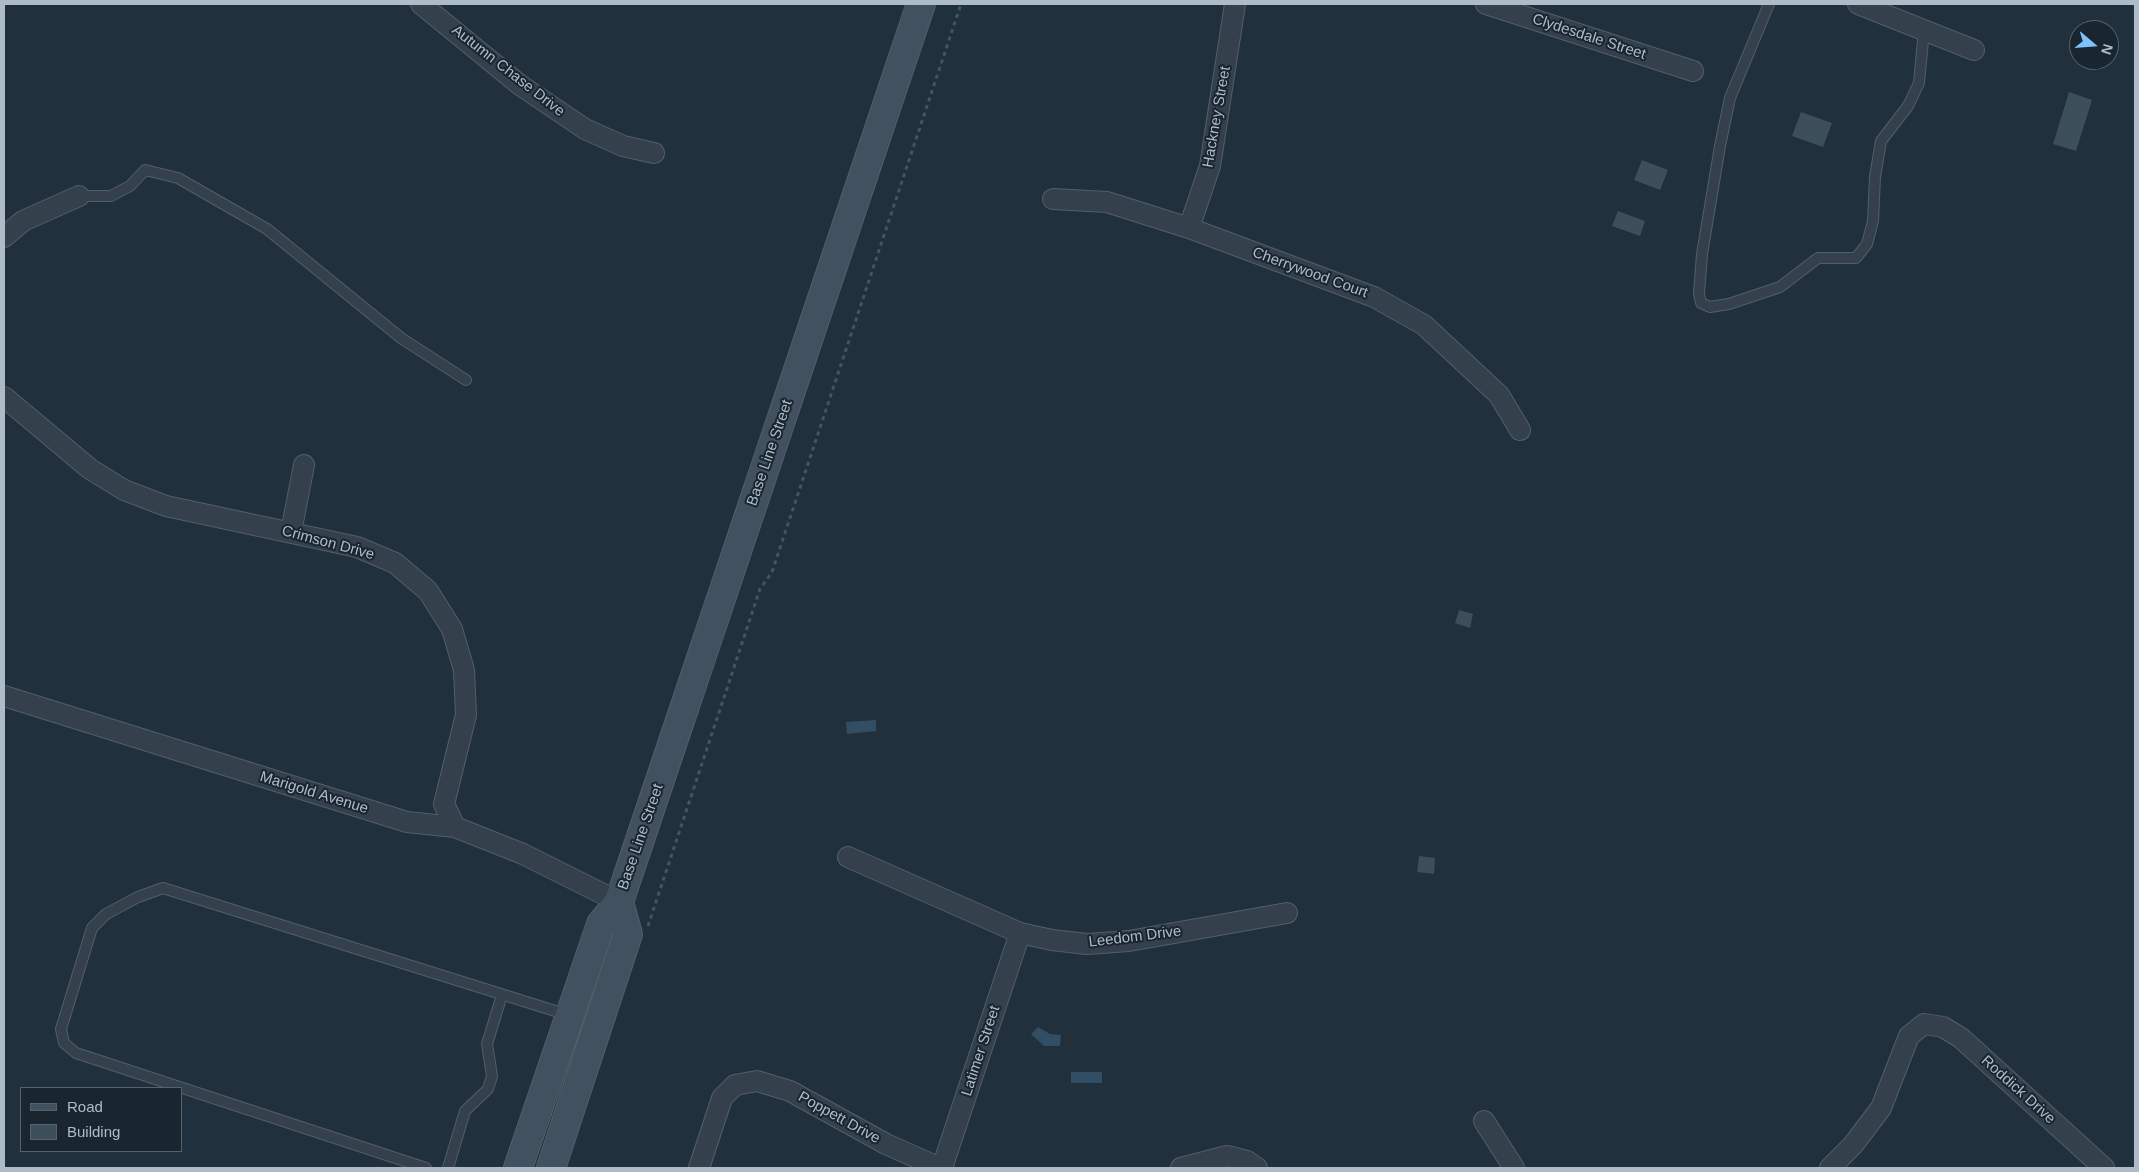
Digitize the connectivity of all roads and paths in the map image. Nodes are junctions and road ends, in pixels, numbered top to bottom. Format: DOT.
graph roads {
  1 [pos="421,4"];
  2 [pos="921,4"];
  3 [pos="961,4"];
  4 [pos="1235,4"];
  5 [pos="1486,4"];
  6 [pos="1769,4"];
  7 [pos="1858,4"];
  8 [pos="1924,30"];
  9 [pos="1974,50"];
  10 [pos="1693,71"];
  11 [pos="654,153"];
  12 [pos="79,196"];
  13 [pos="1054,199"];
  14 [pos="1189,228"];
  15 [pos="4,237"];
  16 [pos="466,380"];
  17 [pos="4,397"];
  18 [pos="1520,430"];
  19 [pos="304,465"];
  20 [pos="291,532"];
  21 [pos="4,696"];
  22 [pos="455,827"];
  23 [pos="848,857"];
  24 [pos="619,902"];
  25 [pos="1287,913"];
  26 [pos="647,931"];
  27 [pos="1020,933"];
  28 [pos="502,995"];
  29 [pos="570,1016"];
  30 [pos="179,1087"];
  31 [pos="182,1088"];
  32 [pos="1484,1121"];
  33 [pos="1252,1165"];
  34 [pos="426,1168"];
  35 [pos="448,1168"];
  36 [pos="518,1168"];
  37 [pos="550,1168"];
  38 [pos="699,1168"];
  39 [pos="941,1168"];
  40 [pos="1181,1168"];
  41 [pos="1514,1168"];
  42 [pos="1830,1168"];
  43 [pos="2104,1168"];
  1 -- 11 [label="street, Autumn Chase Drive"];
  2 -- 24 [label="main road, Base Line Street"];
  3 -- 26 [label="path"];
  4 -- 14 [label="street, Hackney Street"];
  5 -- 10 [label="street, Clydesdale Street"];
  6 -- 8 [label="lane"];
  7 -- 8 [label="street"];
  8 -- 9 [label="street"];
  12 -- 15 [label="street"];
  12 -- 16 [label="lane"];
  13 -- 14 [label="street, Cherrywood Court"];
  14 -- 18 [label="street, Cherrywood Court"];
  17 -- 20 [label="street, Crimson Drive"];
  19 -- 20 [label="street"];
  20 -- 22 [label="street, Crimson Drive"];
  21 -- 22 [label="street, Marigold Avenue"];
  22 -- 24 [label="street, Marigold Avenue"];
  23 -- 27 [label="street, Leedom Drive"];
  24 -- 29 [label="main road, Base Line Street"];
  24 -- 37 [label="main road, Base Line Street"];
  25 -- 27 [label="street, Leedom Drive"];
  27 -- 39 [label="street, Latimer Street"];
  28 -- 29 [label="lane"];
  28 -- 30 [label="lane"];
  28 -- 35 [label="lane"];
  29 -- 36 [label="main road, Base Line Street"];
  31 -- 34 [label="lane"];
  32 -- 41 [label="street"];
  33 -- 40 [label="street"];
  38 -- 39 [label="street, Poppett Drive"];
  42 -- 43 [label="street, Roddick Drive"];
}
